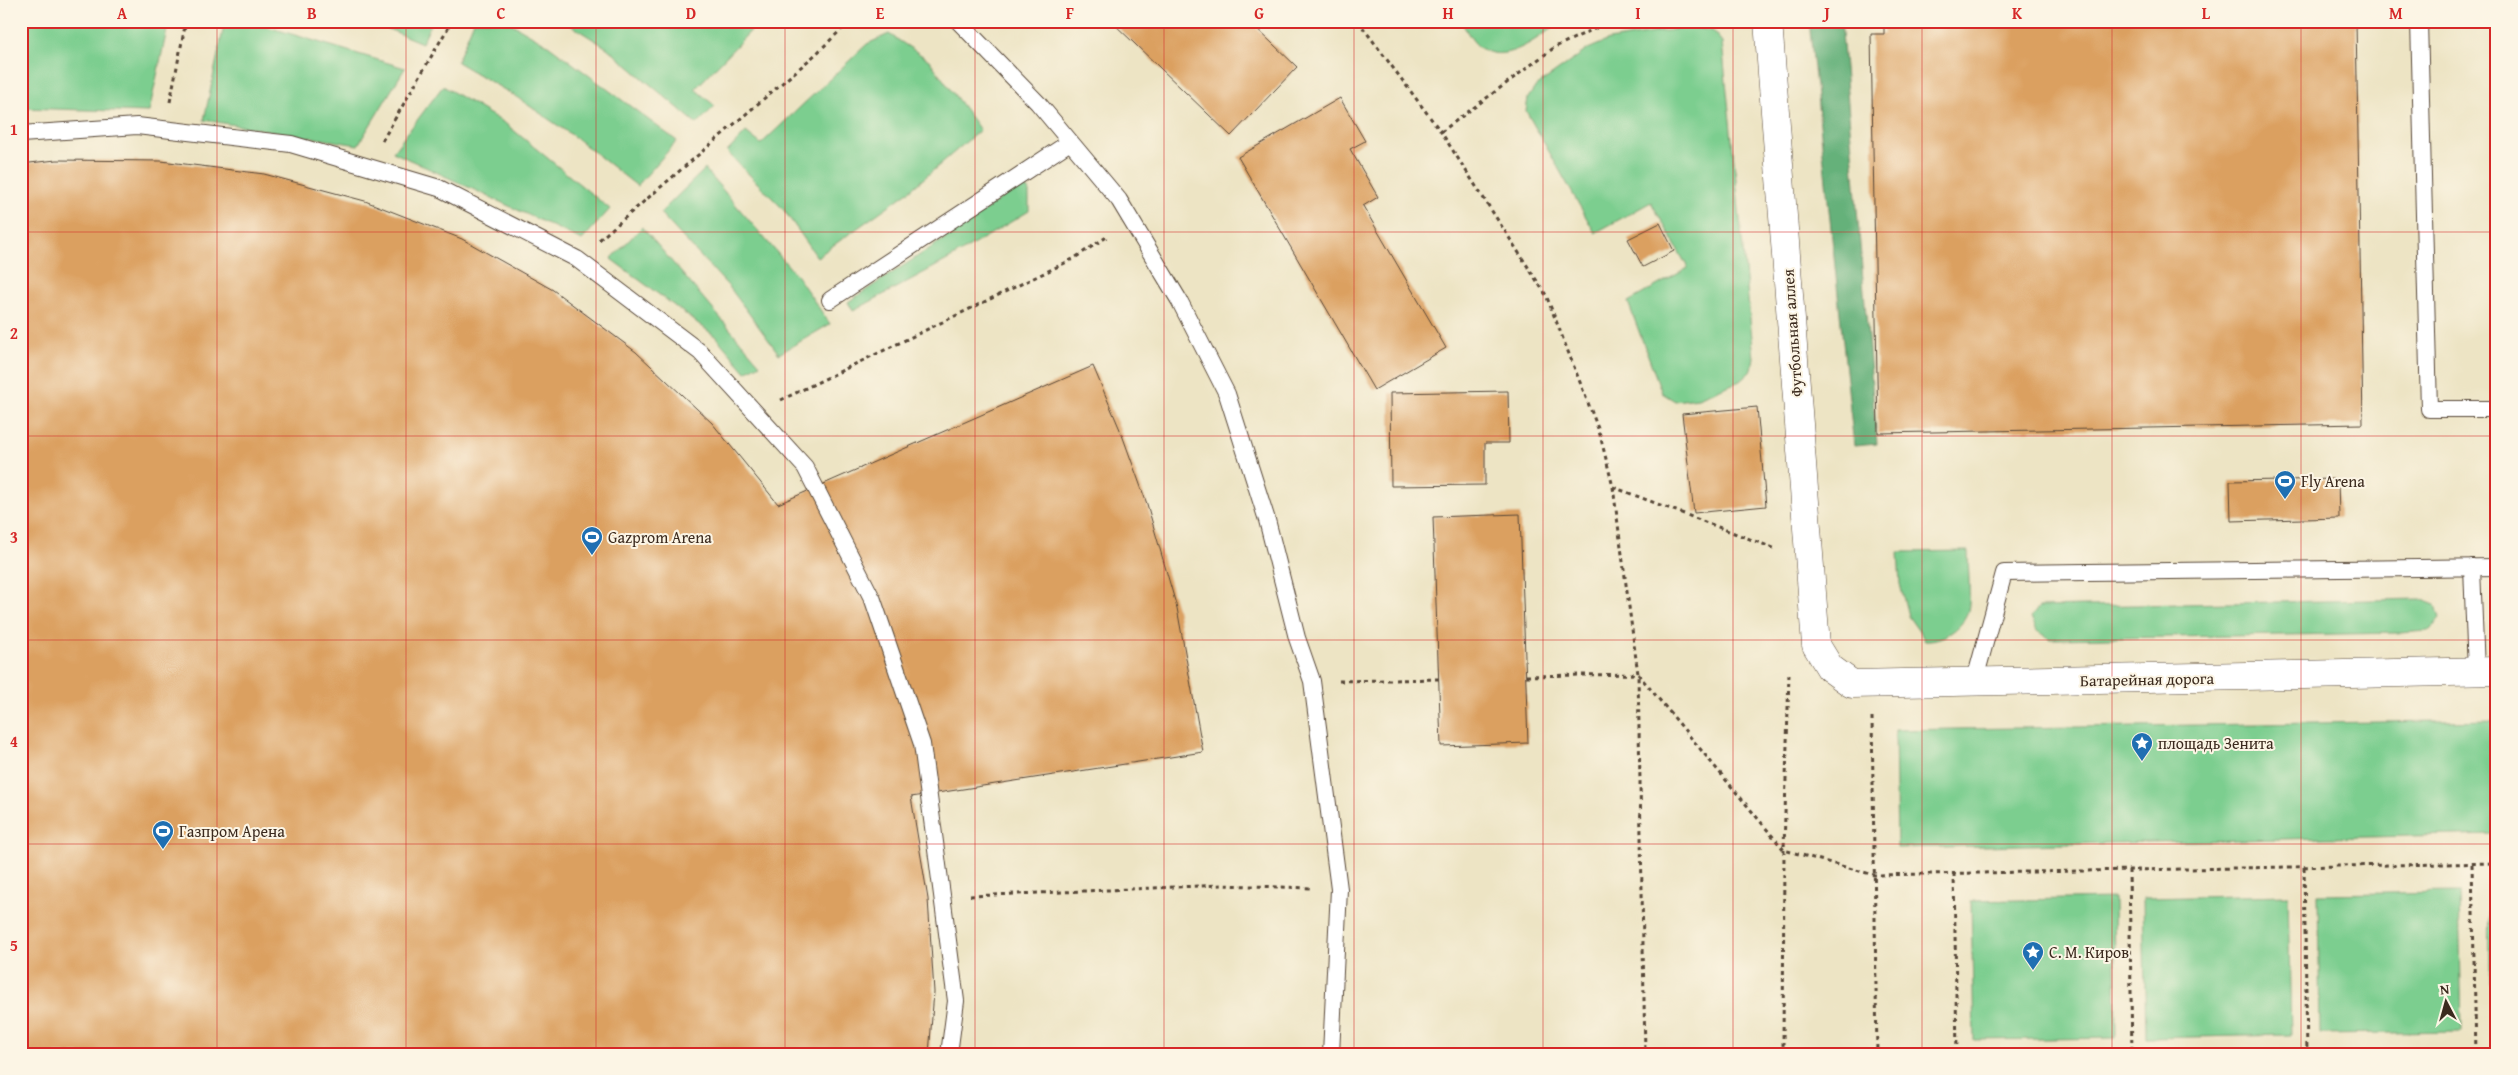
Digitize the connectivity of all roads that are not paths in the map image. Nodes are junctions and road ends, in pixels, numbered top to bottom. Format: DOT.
graph roads {
  1 [pos="958,21"];
  2 [pos="1768,21"];
  3 [pos="2419,21"];
  4 [pos="21,134"];
  5 [pos="1070,142"];
  6 [pos="830,300"];
  7 [pos="2497,409"];
  8 [pos="2497,567"];
  9 [pos="2472,568"];
  10 [pos="1816,645"];
  11 [pos="2486,672"];
  12 [pos="1974,683"];
  13 [pos="949,1054"];
  14 [pos="1331,1054"];
  1 -- 5 [label="lane"];
  2 -- 10 [label="street, Футбольная аллея"];
  3 -- 7 [label="lane"];
  4 -- 13 [label="lane"];
  5 -- 6 [label="lane"];
  5 -- 14 [label="lane"];
  8 -- 9 [label="lane"];
  9 -- 11 [label="lane"];
  9 -- 12 [label="lane"];
  10 -- 12 [label="street, Батарейная дорога"];
  11 -- 12 [label="street, Батарейная дорога"];
}
